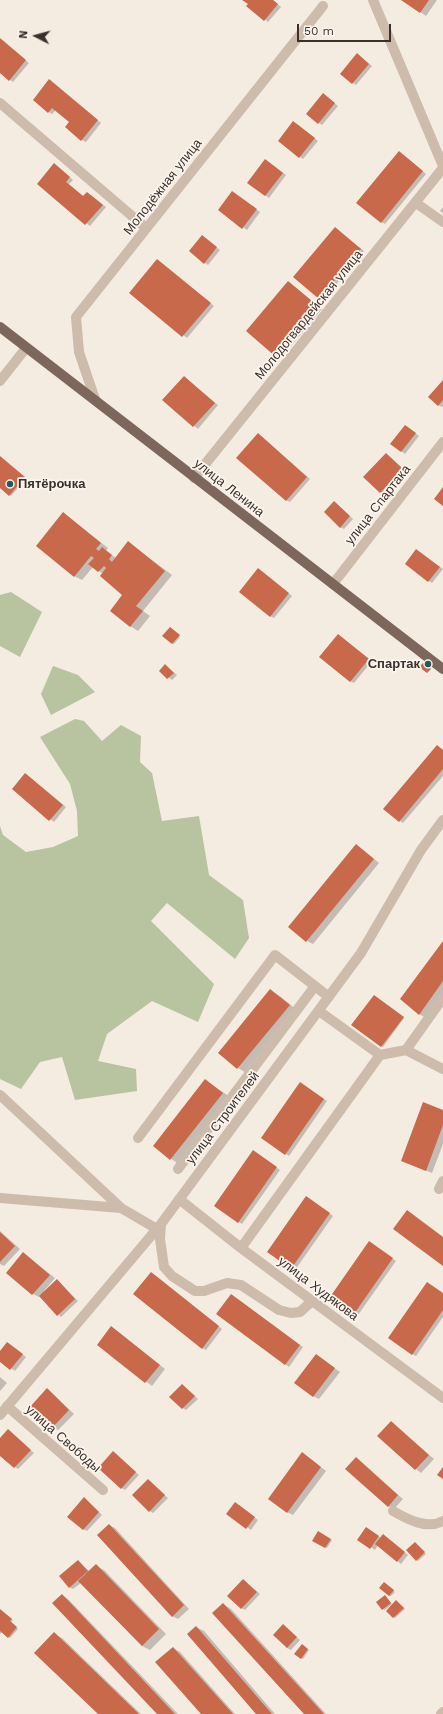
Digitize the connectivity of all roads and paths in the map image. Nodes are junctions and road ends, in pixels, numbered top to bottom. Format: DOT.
graph roads {
  1 [pos="373,0"];
  2 [pos="323,6"];
  3 [pos="0,103"];
  4 [pos="443,167"];
  5 [pos="416,203"];
  6 [pos="443,222"];
  7 [pos="146,228"];
  8 [pos="0,327"];
  9 [pos="26,348"];
  10 [pos="0,381"];
  11 [pos="95,399"];
  12 [pos="443,442"];
  13 [pos="194,478"];
  14 [pos="333,584"];
  15 [pos="443,669"];
  16 [pos="443,820"];
  17 [pos="315,986"];
  18 [pos="329,997"];
  19 [pos="443,998"];
  20 [pos="319,1011"];
  21 [pos="406,1050"];
  22 [pos="380,1055"];
  23 [pos="443,1069"];
  24 [pos="0,1095"];
  25 [pos="138,1138"];
  26 [pos="178,1168"];
  27 [pos="0,1198"];
  28 [pos="179,1199"];
  29 [pos="120,1208"];
  30 [pos="159,1226"];
  31 [pos="240,1248"];
  32 [pos="312,1301"];
  33 [pos="443,1398"];
  34 [pos="7,1406"];
  35 [pos="0,1415"];
  36 [pos="102,1490"];
  37 [pos="393,1511"];
  38 [pos="443,1521"];
  1 -- 4 [label="street"];
  2 -- 7 [label="street, Молодёжная улица"];
  3 -- 7 [label="street"];
  4 -- 5 [label="street, Молодогвардейская улица"];
  5 -- 6 [label="street"];
  5 -- 13 [label="street, Молодогвардейская улица"];
  7 -- 11 [label="street, Молодёжная улица"];
  8 -- 9 [label="main road, улица Ленина"];
  9 -- 10 [label="street"];
  9 -- 11 [label="main road, улица Ленина"];
  11 -- 13 [label="main road, улица Ленина"];
  12 -- 14 [label="street, улица Спартака"];
  13 -- 14 [label="main road, улица Ленина"];
  14 -- 15 [label="main road, улица Ленина"];
  16 -- 18 [label="street, улица Строителей"];
  17 -- 18 [label="street"];
  17 -- 25 [label="street"];
  17 -- 26 [label="street"];
  18 -- 20 [label="street, улица Строителей"];
  19 -- 21 [label="street"];
  20 -- 22 [label="street"];
  20 -- 28 [label="street, улица Строителей"];
  21 -- 22 [label="street"];
  21 -- 23 [label="street"];
  22 -- 31 [label="street"];
  24 -- 29 [label="street"];
  27 -- 29 [label="street"];
  28 -- 30 [label="street, улица Строителей"];
  28 -- 31 [label="street, улица Худякова"];
  29 -- 30 [label="street"];
  30 -- 32 [label="street"];
  30 -- 34 [label="street, улица Строителей"];
  31 -- 32 [label="street, улица Худякова"];
  32 -- 33 [label="street, улица Худякова"];
  34 -- 35 [label="street, улица Строителей"];
  34 -- 36 [label="street, улица Свободы"];
  37 -- 38 [label="street"];
}
